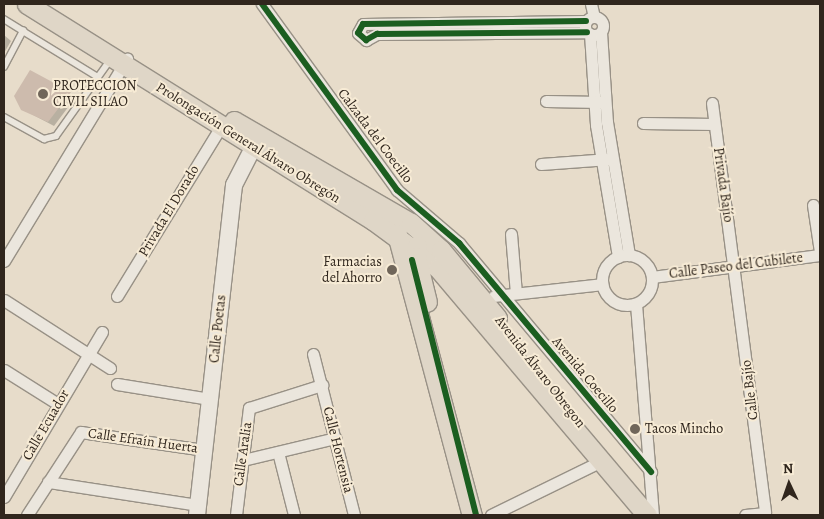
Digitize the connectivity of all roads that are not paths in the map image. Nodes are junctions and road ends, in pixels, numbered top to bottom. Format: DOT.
graph roads {
  1 [pos="28,4"];
  2 [pos="49,4"];
  3 [pos="262,4"];
  4 [pos="591,4"];
  5 [pos="4,19"];
  6 [pos="592,27"];
  7 [pos="486,28"];
  8 [pos="24,31"];
  9 [pos="121,60"];
  10 [pos="4,67"];
  11 [pos="98,77"];
  12 [pos="546,101"];
  13 [pos="600,102"];
  14 [pos="712,103"];
  15 [pos="4,117"];
  16 [pos="643,123"];
  17 [pos="714,124"];
  18 [pos="221,126"];
  19 [pos="253,148"];
  20 [pos="608,160"];
  21 [pos="541,164"];
  22 [pos="814,205"];
  23 [pos="409,223"];
  24 [pos="511,234"];
  25 [pos="416,252"];
  26 [pos="820,254"];
  27 [pos="624,256"];
  28 [pos="4,260"];
  29 [pos="735,267"];
  30 [pos="445,276"];
  31 [pos="652,277"];
  32 [pos="602,284"];
  33 [pos="424,290"];
  34 [pos="516,293"];
  35 [pos="500,294"];
  36 [pos="117,296"];
  37 [pos="4,300"];
  38 [pos="476,302"];
  39 [pos="636,304"];
  40 [pos="102,332"];
  41 [pos="87,354"];
  42 [pos="313,354"];
  43 [pos="110,368"];
  44 [pos="7,372"];
  45 [pos="4,384"];
  46 [pos="117,384"];
  47 [pos="322,385"];
  48 [pos="210,399"];
  49 [pos="58,404"];
  50 [pos="335,438"];
  51 [pos="205,450"];
  52 [pos="278,452"];
  53 [pos="243,460"];
  54 [pos="599,462"];
  55 [pos="651,472"];
  56 [pos="48,482"];
  57 [pos="4,497"];
  58 [pos="197,510"];
  59 [pos="653,514"];
  60 [pos="27,515"];
  61 [pos="236,515"];
  62 [pos="294,515"];
  63 [pos="354,515"];
  64 [pos="472,515"];
  65 [pos="485,515"];
  66 [pos="491,515"];
  67 [pos="745,515"];
  1 -- 9 [label="main road, Prolongación General Álvaro Obregón"];
  2 -- 9 [label="main road, Prolongación General Álvaro Obregón"];
  3 -- 23 [label="street, Calzada del Coecillo"];
  4 -- 6 [label="street"];
  5 -- 8 [label="lane"];
  6 -- 7 [label="street"];
  6 -- 13 [label="street"];
  7 -- 7 [label="street"];
  8 -- 10 [label="lane"];
  8 -- 11 [label="lane"];
  9 -- 11 [label="lane"];
  9 -- 18 [label="main road, Prolongación General Álvaro Obregón"];
  9 -- 23 [label="main road, Prolongación General Álvaro Obregón"];
  9 -- 28 [label="street"];
  11 -- 15 [label="lane"];
  12 -- 13 [label="street"];
  13 -- 20 [label="street"];
  14 -- 17 [label="street, Privada Bajío"];
  16 -- 17 [label="street"];
  17 -- 29 [label="street, Privada Bajío"];
  18 -- 19 [label="main road, Prolongación General Álvaro Obregón"];
  18 -- 36 [label="street, Privada El Dorado"];
  19 -- 23 [label="main road, Prolongación General Álvaro Obregón"];
  19 -- 48 [label="street, Calle Poetas"];
  20 -- 21 [label="street"];
  20 -- 27 [label="street"];
  22 -- 26 [label="street"];
  23 -- 25 [label="main road, Prolongación General Álvaro Obregón"];
  23 -- 35 [label="street, Calzada del Coecillo"];
  23 -- 38 [label="main road, Avenida Álvaro Obregon"];
  23 -- 64 [label="main road"];
  24 -- 34 [label="street"];
  25 -- 30 [label="main road, Avenida Álvaro Obregon"];
  25 -- 33 [label="main road"];
  26 -- 29 [label="street, Calle Paseo del Cubilete"];
  27 -- 31 [label="street"];
  27 -- 32 [label="street"];
  29 -- 31 [label="street, Calle Paseo del Cubilete"];
  29 -- 67 [label="street, Calle Bajío"];
  30 -- 33 [label="main road"];
  30 -- 38 [label="main road, Avenida Álvaro Obregon"];
  31 -- 39 [label="street"];
  32 -- 34 [label="street"];
  32 -- 39 [label="street"];
  33 -- 65 [label="main road"];
  34 -- 35 [label="street"];
  35 -- 38 [label="street"];
  35 -- 55 [label="street, Avenida Coecillo"];
  37 -- 41 [label="street"];
  38 -- 54 [label="main road, Avenida Álvaro Obregon"];
  38 -- 59 [label="main road, Avenida Álvaro Obregon"];
  39 -- 55 [label="street"];
  40 -- 41 [label="street, Calle Ecuador"];
  41 -- 43 [label="street"];
  41 -- 49 [label="street, Calle Ecuador"];
  42 -- 47 [label="street, Calle Hortensia"];
  44 -- 45 [label="street"];
  44 -- 49 [label="street"];
  46 -- 48 [label="street"];
  47 -- 50 [label="street, Calle Hortensia"];
  47 -- 53 [label="street, Calle Aralia"];
  48 -- 51 [label="street, Calle Poetas"];
  49 -- 57 [label="street, Calle Ecuador"];
  50 -- 52 [label="street"];
  50 -- 63 [label="street, Calle Hortensia"];
  51 -- 56 [label="street, Calle Efraín Huerta"];
  51 -- 58 [label="street, Calle Poetas"];
  52 -- 53 [label="street"];
  52 -- 62 [label="street"];
  53 -- 61 [label="street, Calle Aralia"];
  54 -- 59 [label="main road, Avenida Álvaro Obregon"];
  54 -- 66 [label="street"];
  55 -- 59 [label="street"];
  56 -- 58 [label="street"];
  56 -- 60 [label="street"];
}
